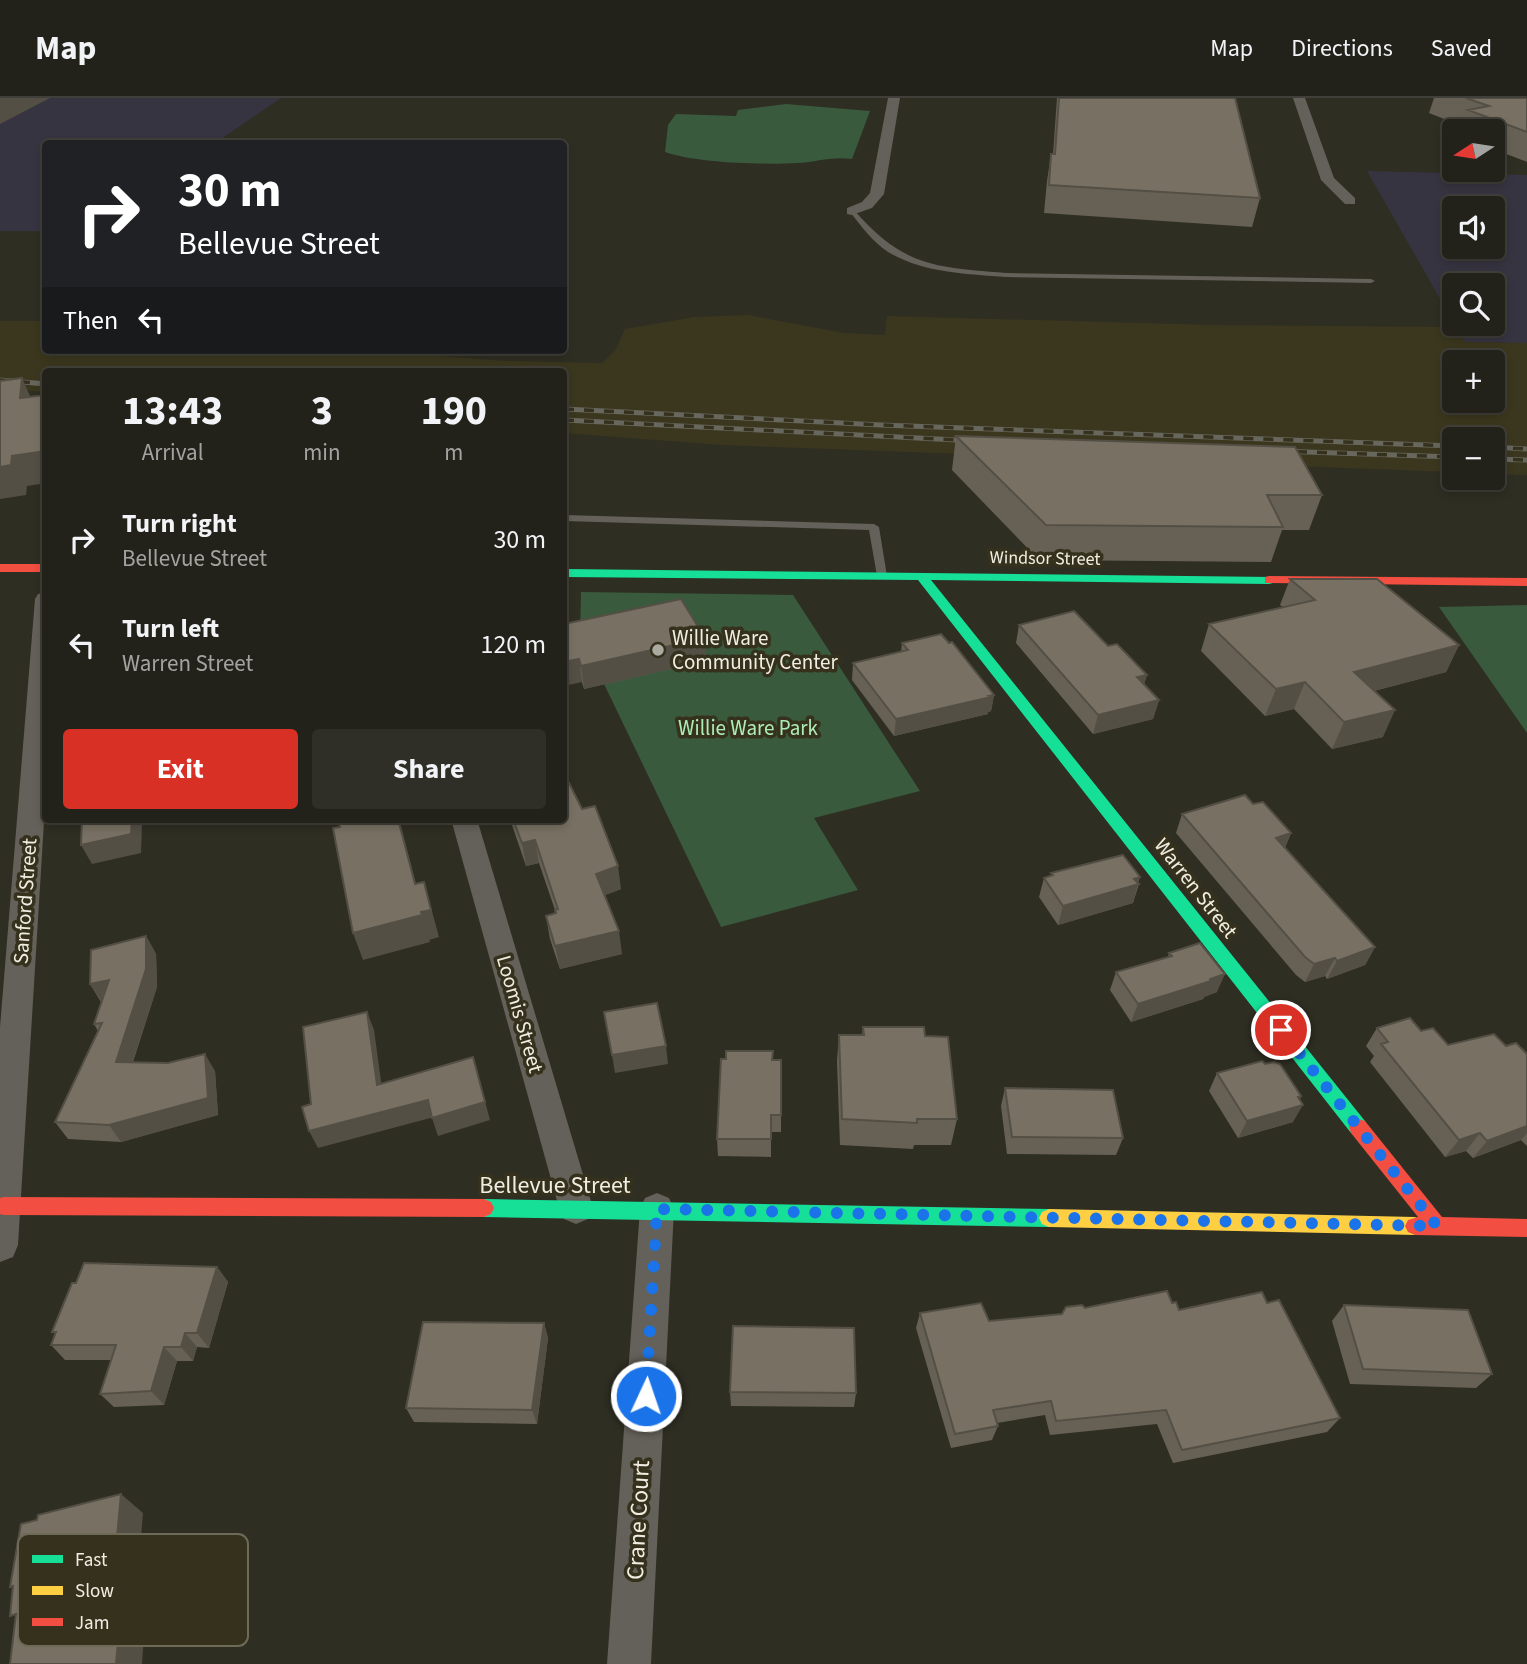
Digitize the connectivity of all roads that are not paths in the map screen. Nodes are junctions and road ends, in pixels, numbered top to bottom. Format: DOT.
graph roads {
  1 [pos="894,98"];
  2 [pos="1299,98"];
  3 [pos="1350,201"];
  4 [pos="852,211"];
  5 [pos="1371,281"];
  6 [pos="567,518"];
  7 [pos="0,568"];
  8 [pos="42,568"];
  9 [pos="567,573"];
  10 [pos="882,576"];
  11 [pos="922,577"];
  12 [pos="1527,582"];
  13 [pos="42,657"];
  14 [pos="465,823"];
  15 [pos="4,1206"];
  16 [pos="576,1208"];
  17 [pos="657,1209"];
  18 [pos="1437,1226"];
  19 [pos="1527,1228"];
  20 [pos="0,1245"];
  21 [pos="629,1664"];
  1 -- 4 [label="street"];
  2 -- 3 [label="street"];
  4 -- 5 [label="lane"];
  6 -- 10 [label="lane"];
  7 -- 8 [label="street"];
  9 -- 10 [label="street, Windsor Street"];
  10 -- 11 [label="street, Windsor Street"];
  11 -- 12 [label="street, Windsor Street"];
  11 -- 18 [label="street, Warren Street"];
  13 -- 15 [label="street, Sanford Street"];
  14 -- 16 [label="street, Loomis Street"];
  15 -- 16 [label="street, Bellevue Street"];
  15 -- 20 [label="street, Sanford Street"];
  16 -- 17 [label="street, Bellevue Street"];
  17 -- 18 [label="street, Bellevue Street"];
  17 -- 21 [label="street, Crane Court"];
  18 -- 19 [label="street, Bellevue Street"];
}
